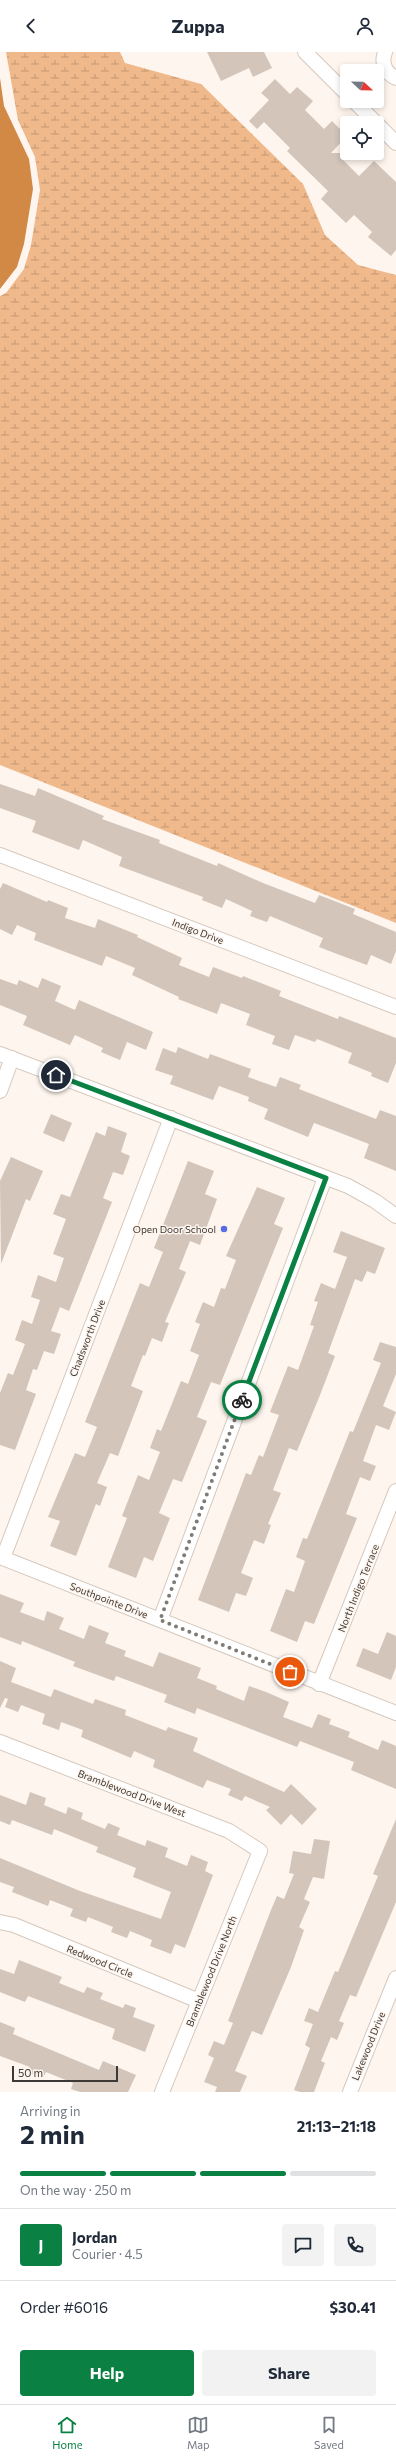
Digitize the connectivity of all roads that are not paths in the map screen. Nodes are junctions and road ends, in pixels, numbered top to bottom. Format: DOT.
graph roads {
  1 [pos="305,52"];
  2 [pos="385,52"];
  3 [pos="387,77"];
  4 [pos="340,87"];
  5 [pos="361,108"];
  6 [pos="368,116"];
  7 [pos="384,132"];
  8 [pos="396,143"];
  9 [pos="0,855"];
  10 [pos="396,1007"];
  11 [pos="6,1056"];
  12 [pos="0,1091"];
  13 [pos="171,1118"];
  14 [pos="326,1178"];
  15 [pos="396,1216"];
  16 [pos="396,1491"];
  17 [pos="1,1558"];
  18 [pos="160,1620"];
  19 [pos="319,1684"];
  20 [pos="396,1713"];
  21 [pos="0,1742"];
  22 [pos="260,1851"];
  23 [pos="0,1922"];
  24 [pos="395,1984"];
  25 [pos="199,2002"];
  26 [pos="162,2092"];
  27 [pos="350,2092"];
  1 -- 4 [label="street"];
  2 -- 3 [label="street"];
  5 -- 6 [label="street"];
  7 -- 8 [label="street"];
  9 -- 10 [label="street, Indigo Drive"];
  11 -- 12 [label="street"];
  11 -- 13 [label="street"];
  13 -- 14 [label="street"];
  13 -- 17 [label="street, Chadsworth Drive"];
  14 -- 15 [label="street"];
  14 -- 18 [label="street"];
  16 -- 19 [label="street, North Indigo Terrace"];
  17 -- 18 [label="street, Southpointe Drive"];
  18 -- 19 [label="street, Southpointe Drive"];
  19 -- 20 [label="street, Southpointe Drive"];
  21 -- 22 [label="street, Bramblewood Drive West"];
  22 -- 25 [label="street, Bramblewood Drive North"];
  23 -- 25 [label="street, Redwood Circle"];
  24 -- 27 [label="street, Lakewood Drive"];
  25 -- 26 [label="street, Bramblewood Drive North"];
}
